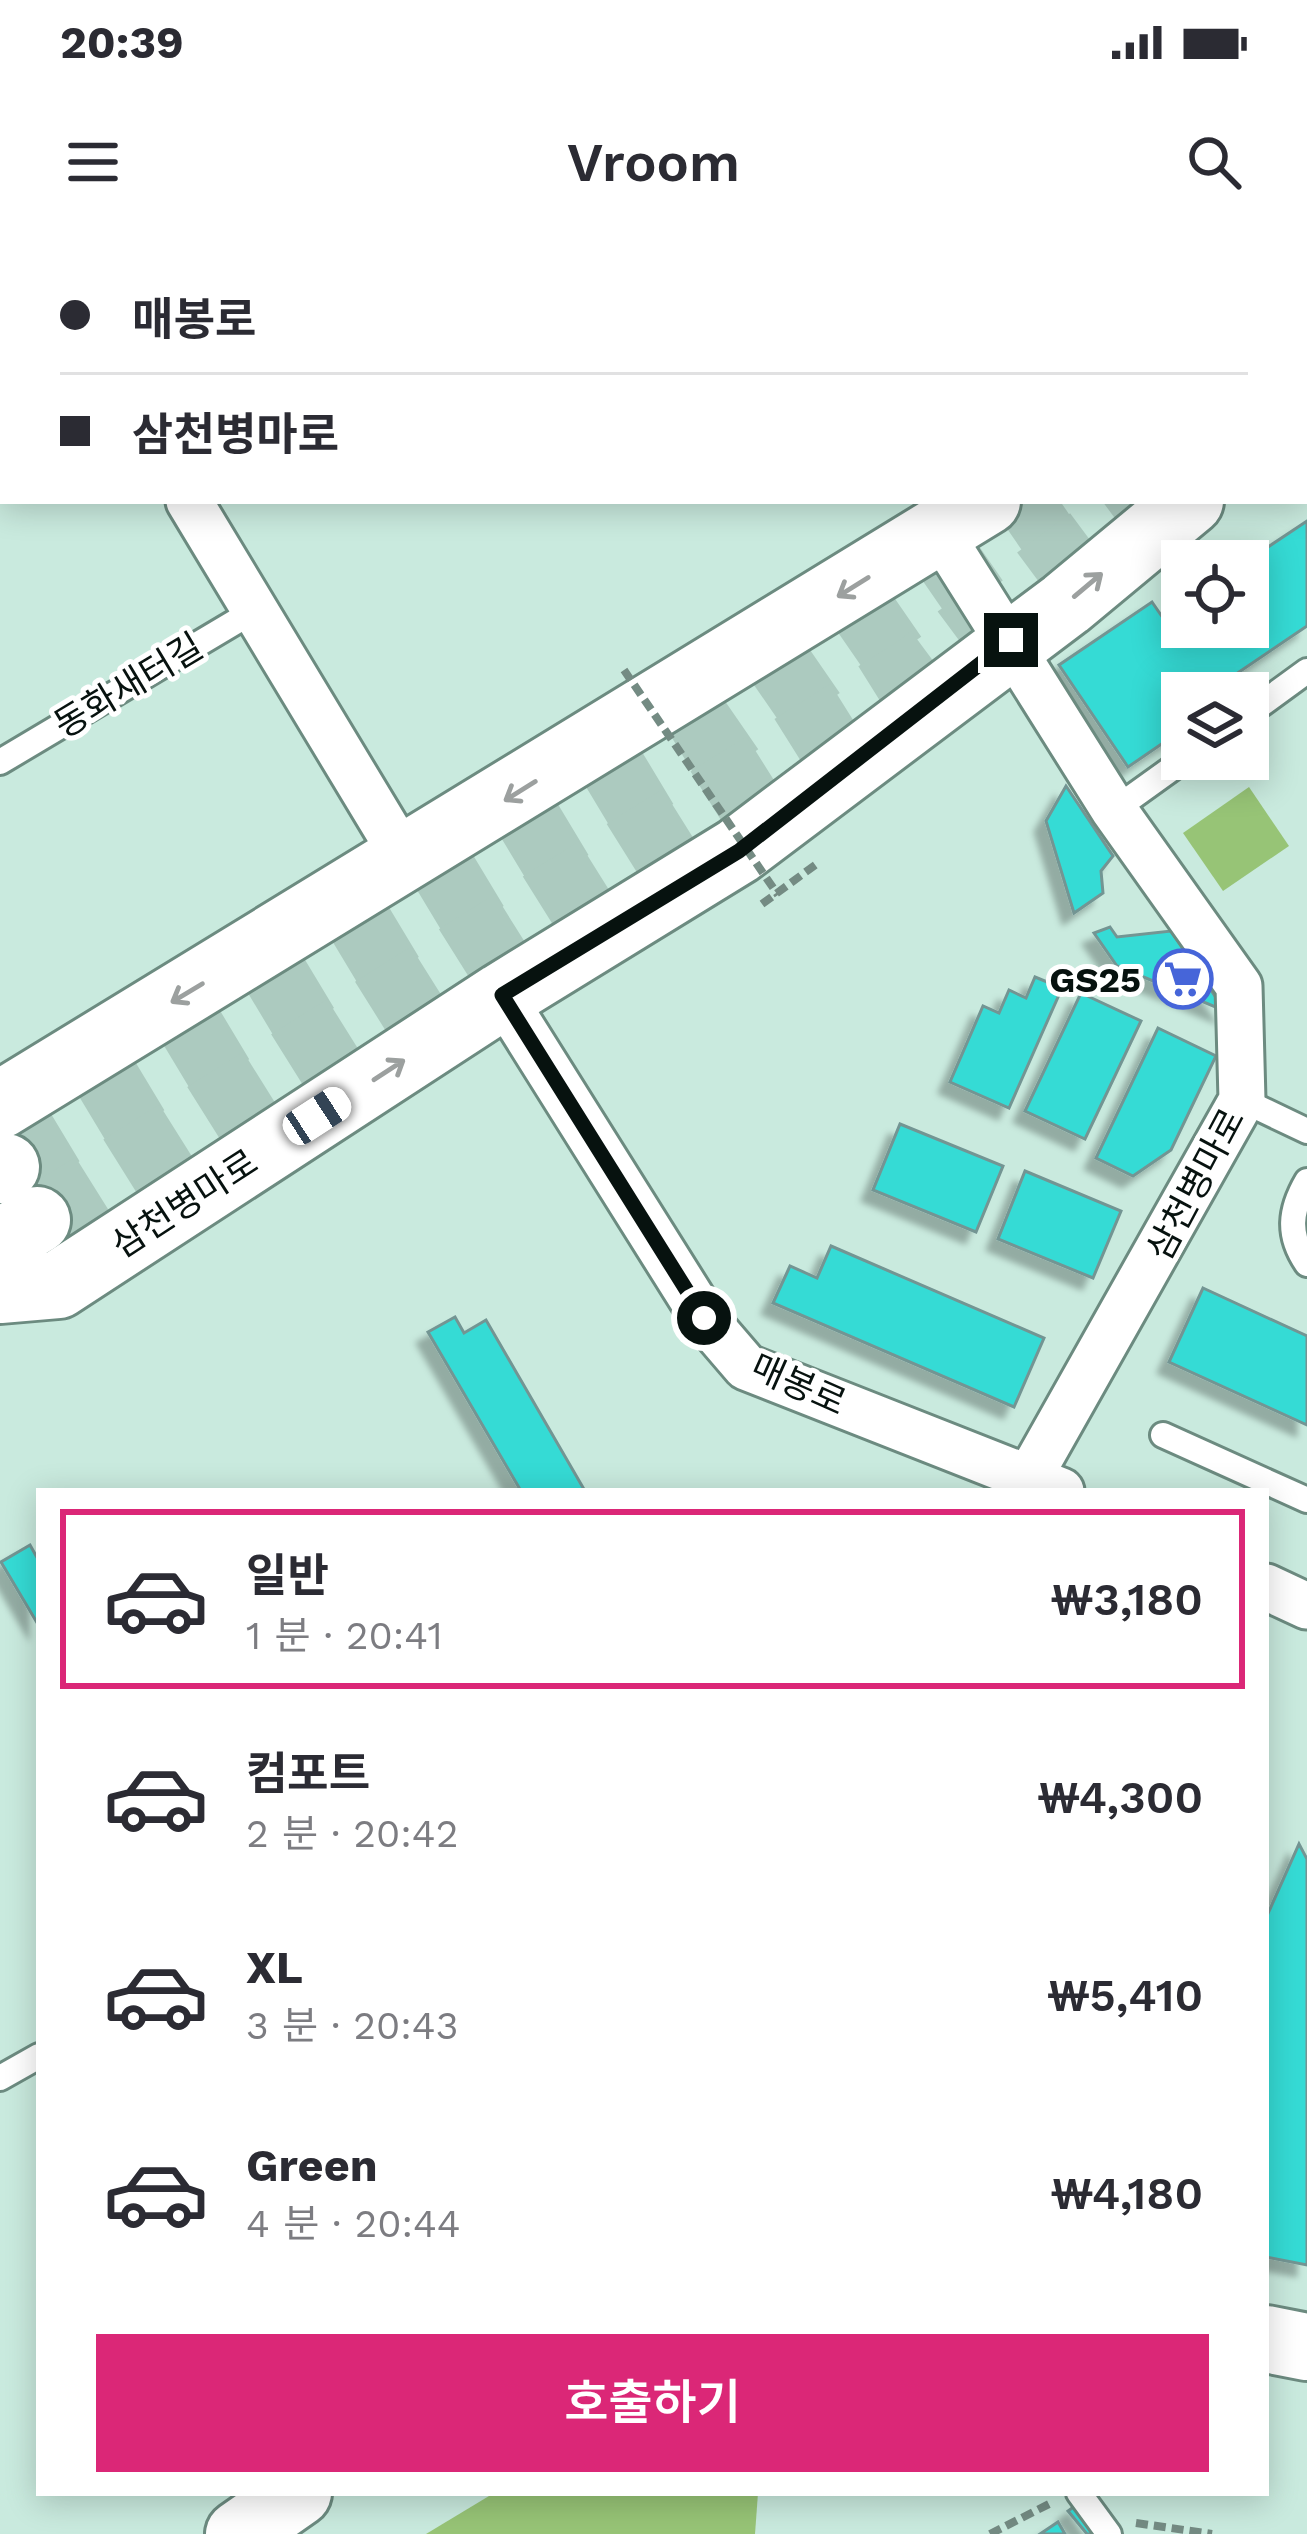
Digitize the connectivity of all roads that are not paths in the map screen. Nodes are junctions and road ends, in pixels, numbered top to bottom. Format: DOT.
graph roads {
  1 [pos="191,504"];
  2 [pos="1186,504"];
  3 [pos="964,517"];
  4 [pos="257,609"];
  5 [pos="1011,640"];
  6 [pos="1307,671"];
  7 [pos="1269,699"];
  8 [pos="0,762"];
  9 [pos="1161,776"];
  10 [pos="1114,810"];
  11 [pos="406,861"];
  12 [pos="502,995"];
  13 [pos="1243,1100"];
  14 [pos="1307,1130"];
  15 [pos="9,1181"];
  16 [pos="1307,1181"];
  17 [pos="1307,1264"];
  18 [pos="0,1290"];
  19 [pos="1162,1435"];
  20 [pos="1046,1484"];
  21 [pos="1307,1500"];
  22 [pos="1269,1588"];
  23 [pos="1307,1606"];
  24 [pos="36,2058"];
  25 [pos="0,2078"];
  26 [pos="1269,2340"];
  27 [pos="1307,2347"];
  28 [pos="294,2496"];
  29 [pos="1080,2496"];
  30 [pos="239,2534"];
  31 [pos="1109,2534"];
  1 -- 4 [label="street"];
  5 -- 2 [label="main road, 삼천병마로, one-way"];
  3 -- 5 [label="street, 삼천병마로"];
  3 -- 11 [label="main road, 삼천병마로, one-way"];
  4 -- 8 [label="lane, 동화새터길"];
  4 -- 11 [label="street"];
  5 -- 10 [label="street, 삼천병마로"];
  5 -- 12 [label="main road, 삼천병마로"];
  6 -- 7 [label="lane"];
  9 -- 10 [label="lane"];
  10 -- 13 [label="street, 삼천병마로"];
  11 -- 15 [label="main road, 삼천병마로, one-way"];
  18 -- 12 [label="main road, 삼천병마로, one-way"];
  12 -- 20 [label="street, 매봉로"];
  13 -- 14 [label="lane"];
  13 -- 20 [label="street, 삼천병마로"];
  16 -- 17 [label="lane"];
  19 -- 21 [label="lane"];
  22 -- 23 [label="street"];
  24 -- 25 [label="lane"];
  26 -- 27 [label="main road"];
  28 -- 30 [label="main road"];
  29 -- 31 [label="lane"];
}
